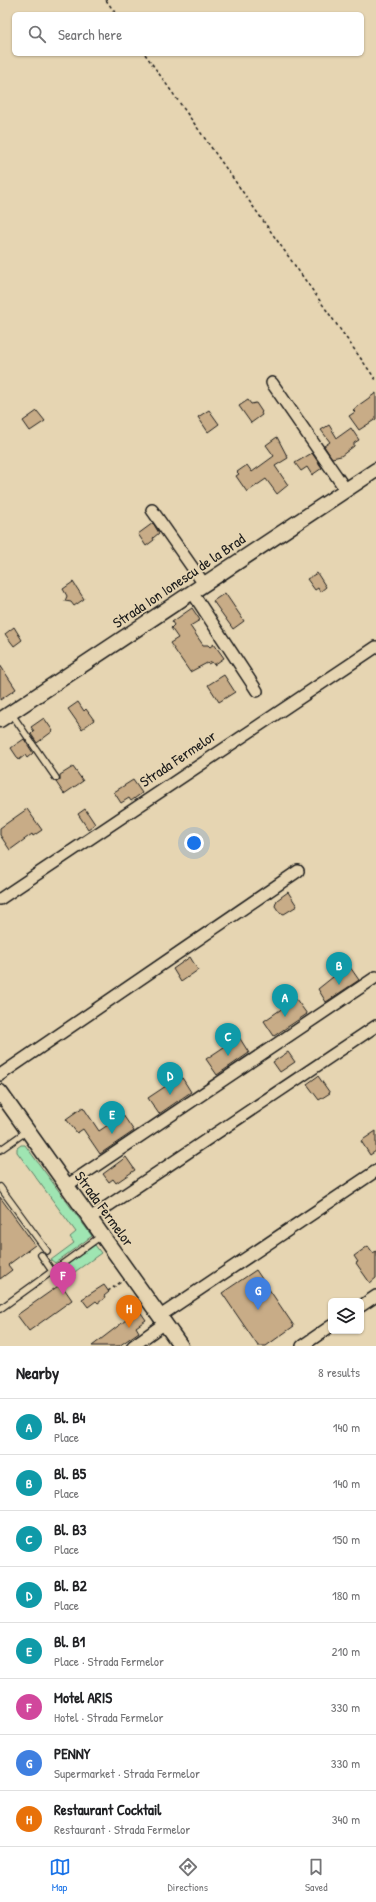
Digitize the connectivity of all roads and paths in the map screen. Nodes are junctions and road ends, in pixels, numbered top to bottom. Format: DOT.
graph roads {
  1 [pos="106,0"];
  2 [pos="115,12"];
  3 [pos="146,56"];
  4 [pos="376,380"];
  5 [pos="272,383"];
  6 [pos="376,470"];
  7 [pos="346,490"];
  8 [pos="152,510"];
  9 [pos="198,588"];
  10 [pos="376,647"];
  11 [pos="257,691"];
  12 [pos="4,716"];
  13 [pos="56,778"];
  14 [pos="298,871"];
  15 [pos="0,900"];
  16 [pos="376,977"];
  17 [pos="376,1026"];
  18 [pos="0,1075"];
  19 [pos="0,1092"];
  20 [pos="27,1131"];
  21 [pos="0,1150"];
  22 [pos="376,1171"];
  23 [pos="66,1186"];
  24 [pos="0,1187"];
  25 [pos="90,1218"];
  26 [pos="102,1235"];
  27 [pos="47,1251"];
  28 [pos="41,1255"];
  29 [pos="52,1271"];
  30 [pos="122,1282"];
  31 [pos="108,1291"];
  32 [pos="376,1296"];
  33 [pos="364,1304"];
  34 [pos="0,1309"];
  35 [pos="163,1320"];
  36 [pos="328,1328"];
  37 [pos="132,1346"];
  38 [pos="181,1346"];
  39 [pos="302,1346"];
  1 -- 2 [label="path"];
  3 -- 4 [label="path"];
  5 -- 7 [label="street"];
  6 -- 7 [label="street, Strada Ion Ionescu de la Brad"];
  7 -- 9 [label="street, Strada Ion Ionescu de la Brad"];
  8 -- 9 [label="street"];
  9 -- 11 [label="street"];
  9 -- 12 [label="street, Strada Ion Ionescu de la Brad"];
  10 -- 15 [label="street, Strada Fermelor"];
  12 -- 13 [label="lane"];
  14 -- 18 [label="street"];
  16 -- 23 [label="street"];
  17 -- 25 [label="street"];
  19 -- 20 [label="street, Strada Fermelor"];
  20 -- 21 [label="lane"];
  20 -- 23 [label="street, Strada Fermelor"];
  22 -- 35 [label="street"];
  23 -- 25 [label="street, Strada Fermelor"];
  24 -- 27 [label="lane"];
  25 -- 26 [label="street, Strada Fermelor"];
  26 -- 29 [label="lane"];
  26 -- 35 [label="street, Strada Fermelor"];
  28 -- 29 [label="lane"];
  29 -- 34 [label="lane"];
  30 -- 31 [label="path"];
  32 -- 33 [label="street"];
  35 -- 37 [label="street"];
  35 -- 38 [label="street, Strada Fermelor"];
  36 -- 39 [label="street"];
}
